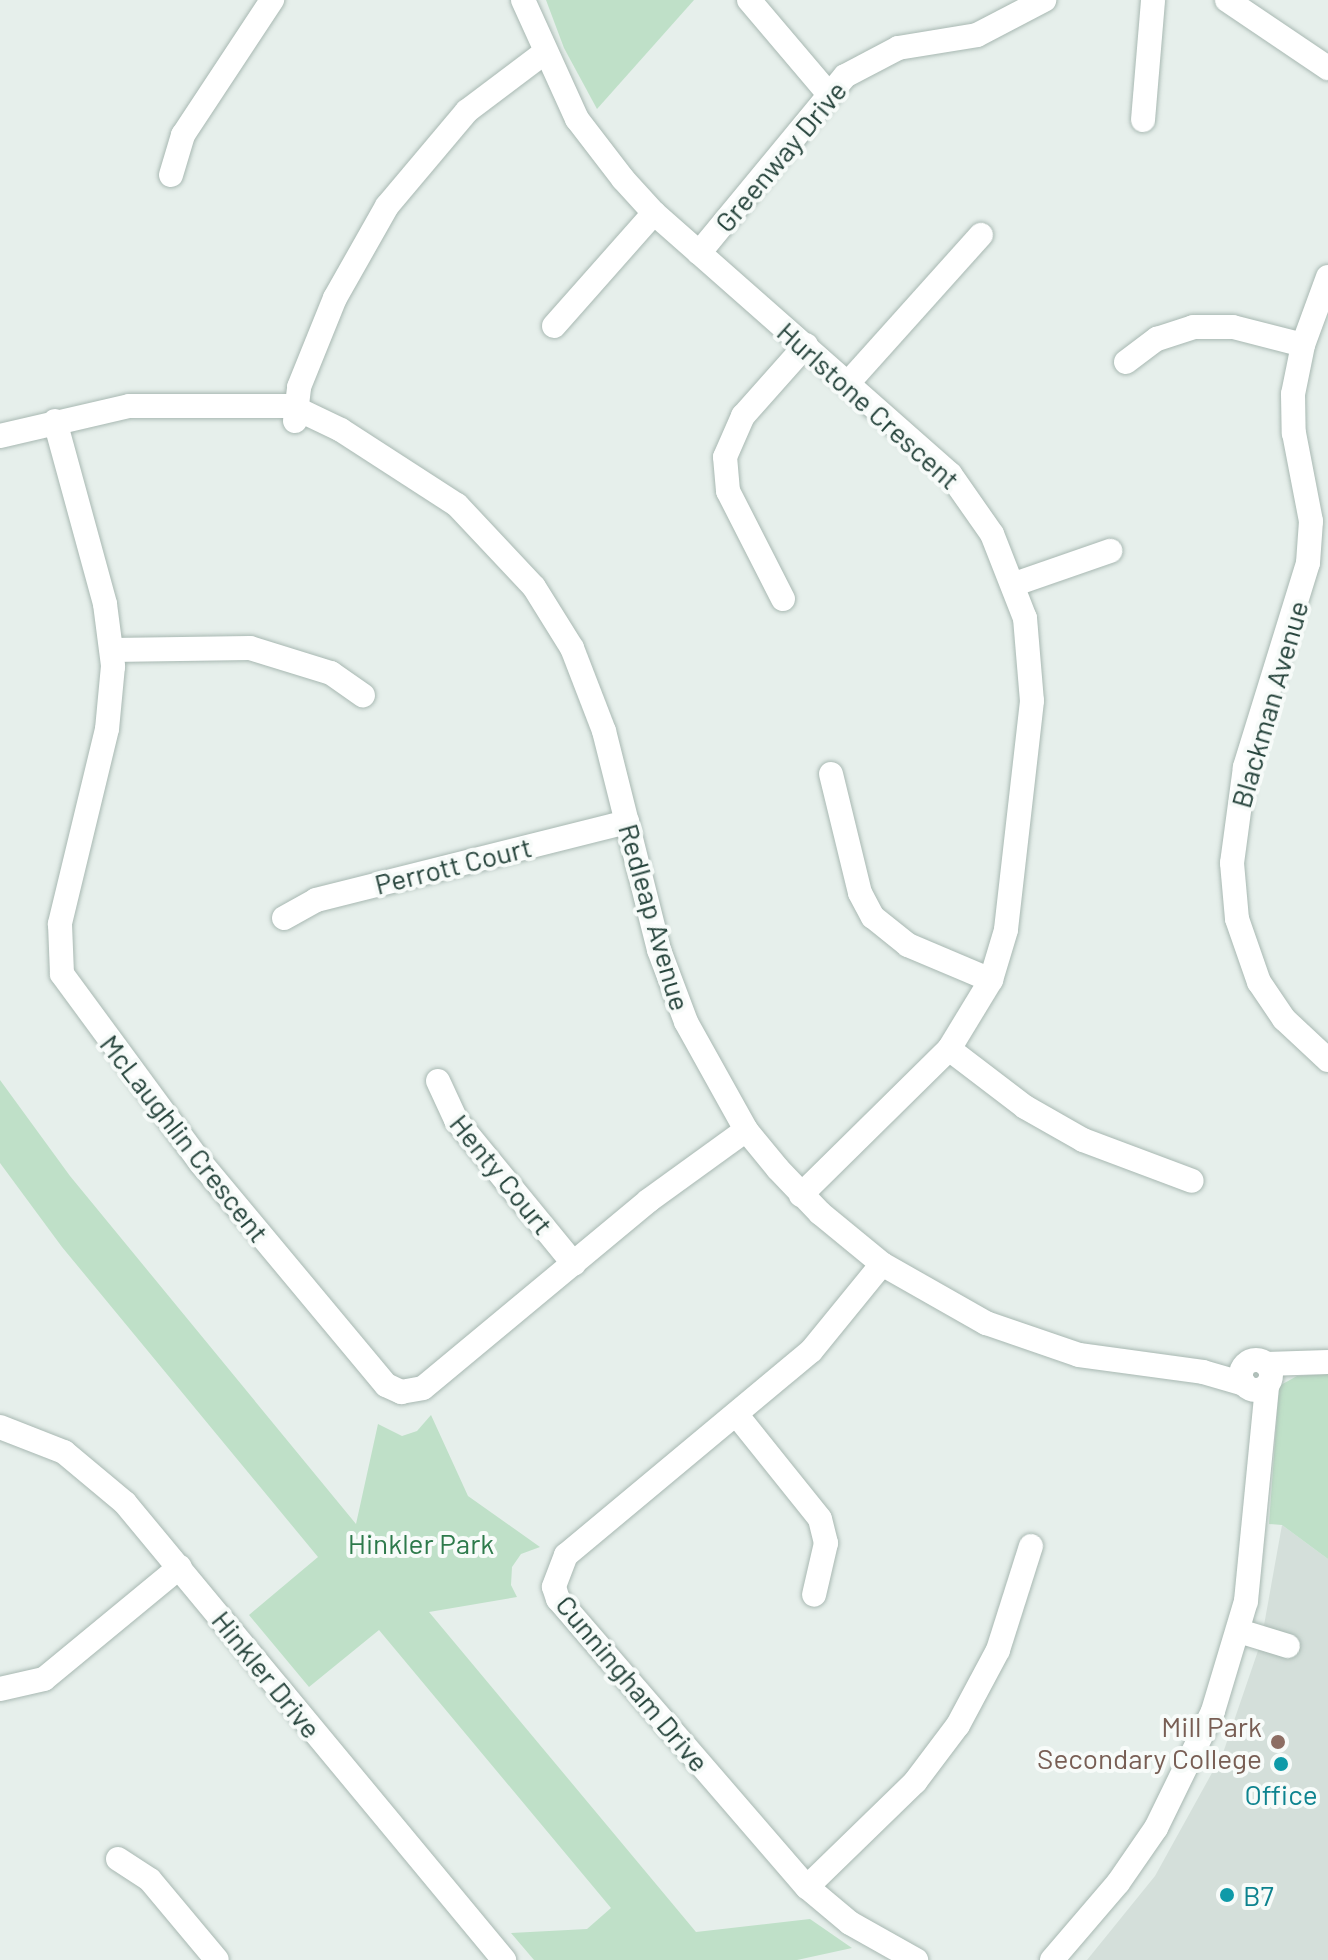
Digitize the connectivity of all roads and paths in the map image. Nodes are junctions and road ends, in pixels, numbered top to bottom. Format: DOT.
graph roads {
  1 [pos="272,0"];
  2 [pos="523,0"];
  3 [pos="749,0"];
  4 [pos="1044,0"];
  5 [pos="1153,0"];
  6 [pos="1236,2"];
  7 [pos="544,53"];
  8 [pos="1328,68"];
  9 [pos="827,92"];
  10 [pos="1143,120"];
  11 [pos="171,175"];
  12 [pos="654,213"];
  13 [pos="981,235"];
  14 [pos="699,253"];
  15 [pos="1328,277"];
  16 [pos="554,326"];
  17 [pos="806,345"];
  18 [pos="1303,345"];
  19 [pos="1126,362"];
  20 [pos="848,383"];
  21 [pos="297,412"];
  22 [pos="55,421"];
  23 [pos="0,436"];
  24 [pos="1110,551"];
  25 [pos="1015,584"];
  26 [pos="783,599"];
  27 [pos="112,650"];
  28 [pos="363,695"];
  29 [pos="831,774"];
  30 [pos="627,822"];
  31 [pos="284,918"];
  32 [pos="991,980"];
  33 [pos="949,1049"];
  34 [pos="1328,1060"];
  35 [pos="438,1081"];
  36 [pos="746,1130"];
  37 [pos="1192,1181"];
  38 [pos="801,1195"];
  39 [pos="574,1264"];
  40 [pos="882,1264"];
  41 [pos="1318,1364"];
  42 [pos="1256,1379"];
  43 [pos="736,1414"];
  44 [pos="0,1427"];
  45 [pos="1031,1546"];
  46 [pos="180,1567"];
  47 [pos="814,1595"];
  48 [pos="1239,1631"];
  49 [pos="1288,1646"];
  50 [pos="0,1689"];
  51 [pos="118,1859"];
  52 [pos="807,1887"];
  53 [pos="217,1960"];
  54 [pos="504,1960"];
  55 [pos="916,1960"];
  56 [pos="1052,1960"];
  1 -- 11 [label="street"];
  2 -- 7 [label="street, Hurlstone Crescent"];
  3 -- 9 [label="street"];
  4 -- 9 [label="street, Greenway Drive"];
  5 -- 10 [label="street"];
  6 -- 8 [label="street"];
  7 -- 12 [label="street, Hurlstone Crescent"];
  7 -- 21 [label="street"];
  9 -- 14 [label="street, Greenway Drive"];
  12 -- 14 [label="street, Hurlstone Crescent"];
  12 -- 16 [label="street"];
  13 -- 20 [label="street"];
  14 -- 17 [label="street, Hurlstone Crescent"];
  15 -- 18 [label="street, Blackman Avenue"];
  17 -- 20 [label="street, Hurlstone Crescent"];
  17 -- 26 [label="street"];
  18 -- 19 [label="street"];
  18 -- 34 [label="street, Blackman Avenue"];
  20 -- 25 [label="street, Hurlstone Crescent"];
  21 -- 22 [label="street, Redleap Avenue"];
  21 -- 30 [label="street, Redleap Avenue"];
  22 -- 23 [label="street, Redleap Avenue"];
  22 -- 27 [label="street, McLaughlin Crescent"];
  24 -- 25 [label="street"];
  25 -- 32 [label="street, Hurlstone Crescent"];
  27 -- 28 [label="street"];
  27 -- 39 [label="street, McLaughlin Crescent"];
  29 -- 32 [label="street"];
  30 -- 31 [label="street, Perrott Court"];
  30 -- 36 [label="street, Redleap Avenue"];
  32 -- 33 [label="street, Hurlstone Crescent"];
  33 -- 37 [label="street"];
  33 -- 38 [label="street, Hurlstone Crescent"];
  35 -- 39 [label="street, Henty Court"];
  36 -- 38 [label="street, Redleap Avenue"];
  36 -- 39 [label="street, McLaughlin Crescent"];
  38 -- 40 [label="street, Redleap Avenue"];
  40 -- 42 [label="street, Redleap Avenue"];
  40 -- 43 [label="street, Cunningham Drive"];
  41 -- 42 [label="street, Redleap Avenue"];
  42 -- 48 [label="street"];
  43 -- 47 [label="street"];
  43 -- 52 [label="street, Cunningham Drive"];
  44 -- 46 [label="street, Hinkler Drive"];
  45 -- 52 [label="street"];
  46 -- 50 [label="street"];
  46 -- 54 [label="street, Hinkler Drive"];
  48 -- 49 [label="street"];
  48 -- 56 [label="street"];
  51 -- 53 [label="street"];
  52 -- 55 [label="street, Cunningham Drive"];
}
